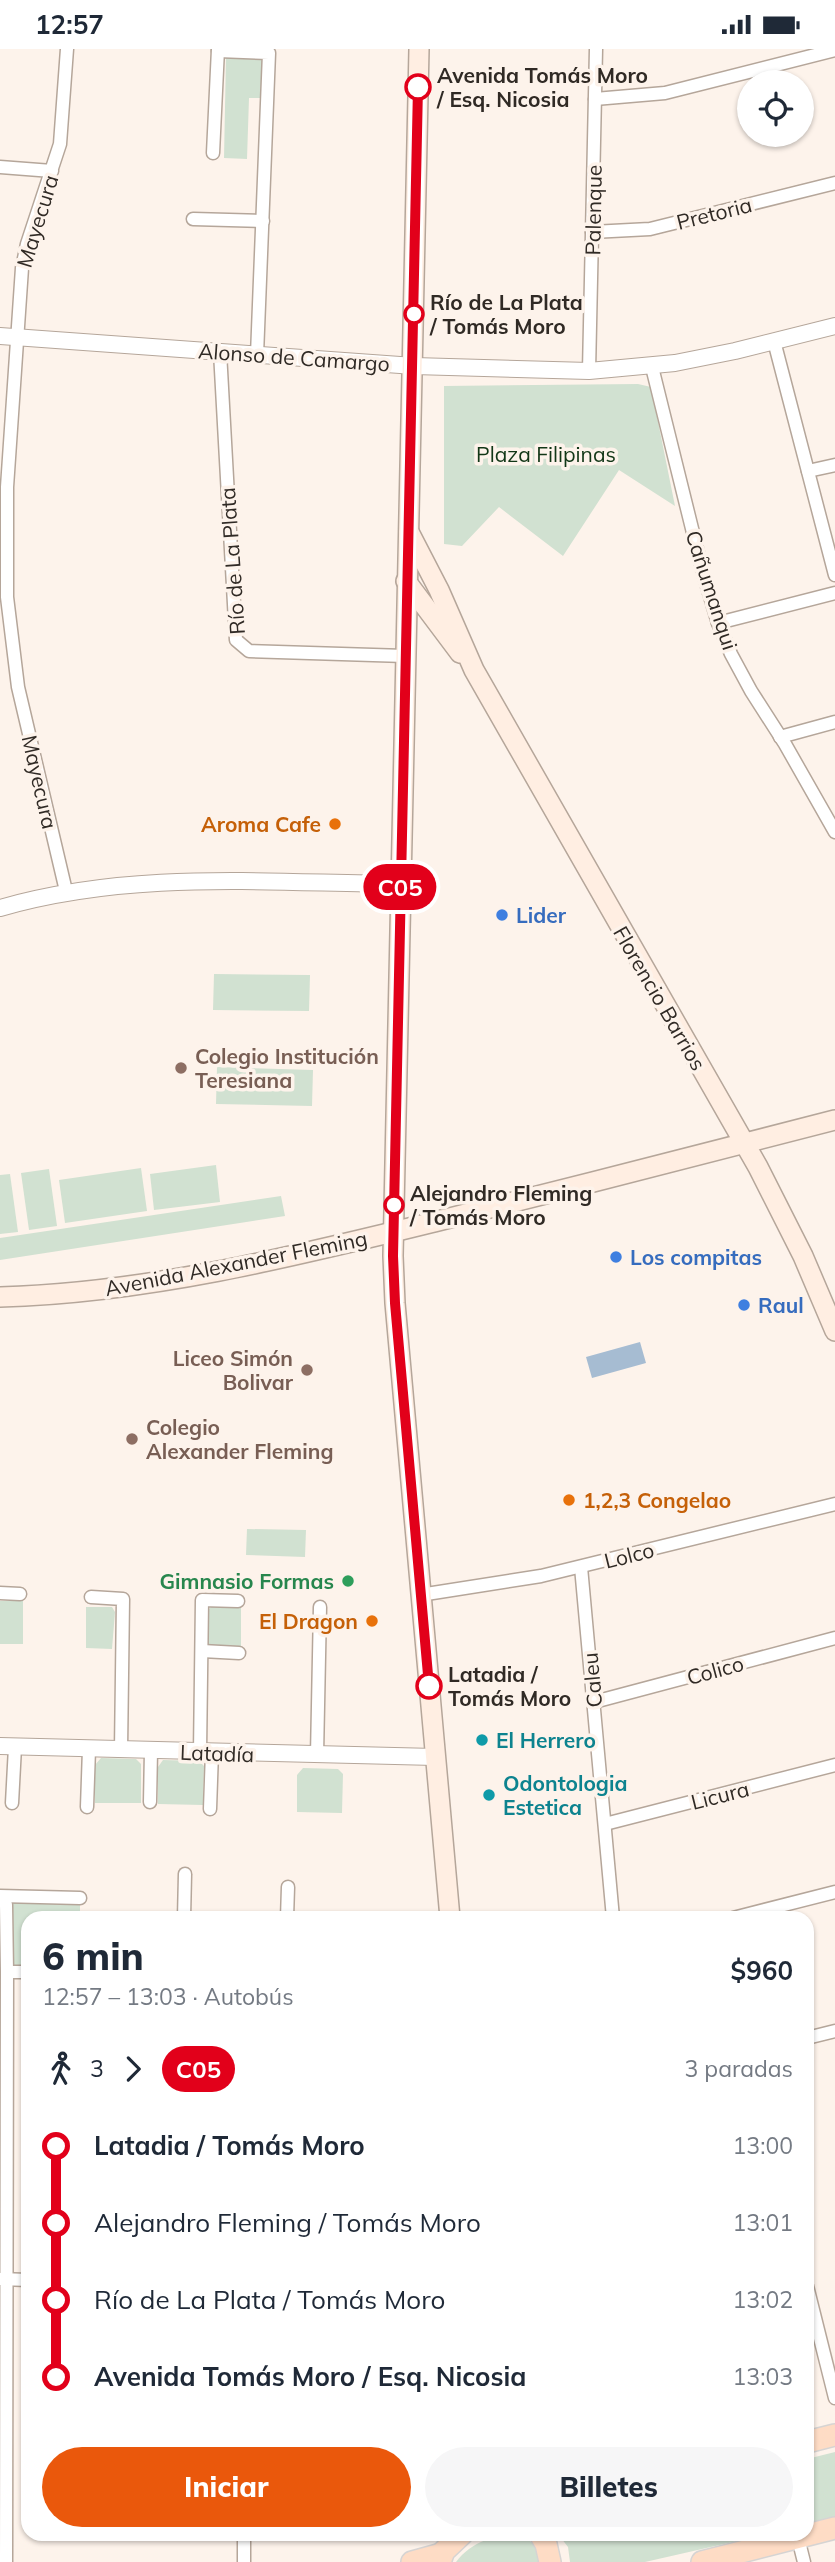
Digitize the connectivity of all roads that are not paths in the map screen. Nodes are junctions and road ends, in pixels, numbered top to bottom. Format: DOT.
graph roads {
  1 [pos="67,49"];
  2 [pos="419,49"];
  3 [pos="596,49"];
  4 [pos="218,50"];
  5 [pos="835,50"];
  6 [pos="595,99"];
  7 [pos="213,153"];
  8 [pos="0,167"];
  9 [pos="52,171"];
  10 [pos="835,183"];
  11 [pos="194,219"];
  12 [pos="262,221"];
  13 [pos="592,232"];
  14 [pos="835,326"];
  15 [pos="0,336"];
  16 [pos="18,337"];
  17 [pos="774,341"];
  18 [pos="220,352"];
  19 [pos="257,355"];
  20 [pos="414,366"];
  21 [pos="652,367"];
  22 [pos="589,371"];
  23 [pos="835,465"];
  24 [pos="808,471"];
  25 [pos="408,531"];
  26 [pos="835,575"];
  27 [pos="407,581"];
  28 [pos="835,593"];
  29 [pos="718,623"];
  30 [pos="405,656"];
  31 [pos="474,670"];
  32 [pos="835,722"];
  33 [pos="780,737"];
  34 [pos="835,832"];
  35 [pos="400,884"];
  36 [pos="66,891"];
  37 [pos="0,908"];
  38 [pos="835,1120"];
  39 [pos="744,1143"];
  40 [pos="393,1233"];
  41 [pos="0,1297"];
  42 [pos="835,1331"];
  43 [pos="835,1504"];
  44 [pos="581,1567"];
  45 [pos="0,1593"];
  46 [pos="20,1594"];
  47 [pos="421,1595"];
  48 [pos="91,1597"];
  49 [pos="238,1601"];
  50 [pos="320,1607"];
  51 [pos="835,1639"];
  52 [pos="202,1651"];
  53 [pos="239,1653"];
  54 [pos="594,1702"];
  55 [pos="8,1746"];
  56 [pos="89,1749"];
  57 [pos="121,1750"];
  58 [pos="151,1751"];
  59 [pos="206,1752"];
  60 [pos="317,1755"];
  61 [pos="435,1757"];
  62 [pos="835,1765"];
  63 [pos="150,1802"];
  64 [pos="12,1803"];
  65 [pos="87,1807"];
  66 [pos="210,1809"];
  67 [pos="605,1824"];
  68 [pos="186,1874"];
  69 [pos="288,1887"];
  70 [pos="835,1892"];
  71 [pos="2,1897"];
  72 [pos="80,1898"];
  73 [pos="184,1911"];
  74 [pos="287,1911"];
  75 [pos="449,1911"];
  76 [pos="612,1911"];
  77 [pos="760,1911"];
  78 [pos="7,1972"];
  79 [pos="21,1972"];
  80 [pos="835,2031"];
  81 [pos="814,2036"];
  82 [pos="3,2279"];
  83 [pos="21,2280"];
  84 [pos="814,2314"];
  85 [pos="835,2398"];
  86 [pos="835,2435"];
  87 [pos="814,2440"];
  88 [pos="3,2520"];
  89 [pos="835,2528"];
  90 [pos="814,2534"];
  91 [pos="244,2541"];
  92 [pos="456,2541"];
  93 [pos="544,2541"];
  94 [pos="786,2541"];
  95 [pos="799,2541"];
  96 [pos="441,2558"];
  97 [pos="6,2562"];
  98 [pos="244,2562"];
  99 [pos="412,2562"];
  100 [pos="550,2562"];
  101 [pos="702,2562"];
  102 [pos="804,2562"];
  1 -- 9 [label="street, Mayecura"];
  2 -- 20 [label="main road"];
  3 -- 6 [label="street, Palenque"];
  4 -- 7 [label="street"];
  4 -- 12 [label="street"];
  5 -- 6 [label="street"];
  6 -- 13 [label="street, Palenque"];
  8 -- 9 [label="street"];
  9 -- 16 [label="street, Mayecura"];
  10 -- 13 [label="street, Pretoria"];
  11 -- 12 [label="street"];
  12 -- 19 [label="street"];
  13 -- 22 [label="street, Palenque"];
  14 -- 17 [label="street, Alonso de Camargo"];
  15 -- 16 [label="street, Alonso de Camargo"];
  16 -- 18 [label="street, Alonso de Camargo"];
  16 -- 36 [label="street, Mayecura"];
  17 -- 21 [label="street, Alonso de Camargo"];
  17 -- 24 [label="street"];
  18 -- 19 [label="street, Alonso de Camargo"];
  18 -- 30 [label="street, Río de La Plata"];
  19 -- 20 [label="street, Alonso de Camargo"];
  20 -- 22 [label="street, Alonso de Camargo"];
  20 -- 25 [label="main road"];
  21 -- 22 [label="street, Alonso de Camargo"];
  21 -- 29 [label="street, Cañumanqui"];
  23 -- 24 [label="street"];
  24 -- 26 [label="street"];
  25 -- 27 [label="main road"];
  25 -- 31 [label="main road, Florencio Barrios"];
  27 -- 30 [label="main road"];
  27 -- 31 [label="main road, Florencio Barrios"];
  28 -- 29 [label="street"];
  29 -- 33 [label="street, Cañumanqui"];
  30 -- 35 [label="main road"];
  31 -- 39 [label="main road, Florencio Barrios"];
  32 -- 33 [label="street"];
  33 -- 34 [label="street, Cañumanqui"];
  35 -- 36 [label="street"];
  35 -- 40 [label="main road"];
  36 -- 37 [label="street"];
  38 -- 39 [label="main road, Avenida Alexander Fleming"];
  39 -- 40 [label="main road, Avenida Alexander Fleming"];
  39 -- 42 [label="main road, Florencio Barrios"];
  40 -- 41 [label="main road, Avenida Alexander Fleming"];
  40 -- 47 [label="main road"];
  43 -- 44 [label="street, Lolco"];
  44 -- 47 [label="street, Lolco"];
  44 -- 54 [label="street, Caleu"];
  45 -- 46 [label="street"];
  47 -- 61 [label="main road"];
  48 -- 57 [label="street"];
  49 -- 52 [label="street"];
  50 -- 60 [label="street"];
  51 -- 54 [label="street, Colico"];
  52 -- 53 [label="street"];
  52 -- 59 [label="street"];
  54 -- 67 [label="street, Caleu"];
  55 -- 56 [label="street, Latadía"];
  55 -- 64 [label="street"];
  56 -- 57 [label="street, Latadía"];
  56 -- 65 [label="street"];
  57 -- 58 [label="street, Latadía"];
  58 -- 59 [label="street, Latadía"];
  58 -- 63 [label="street"];
  59 -- 60 [label="street, Latadía"];
  59 -- 66 [label="street"];
  60 -- 61 [label="street, Latadía"];
  61 -- 75 [label="main road"];
  62 -- 67 [label="street, Licura"];
  67 -- 76 [label="street, Caleu"];
  68 -- 73 [label="street"];
  69 -- 74 [label="street"];
  70 -- 77 [label="street"];
  71 -- 72 [label="street"];
  71 -- 78 [label="street"];
  78 -- 79 [label="street"];
  78 -- 82 [label="street"];
  80 -- 81 [label="street"];
  82 -- 83 [label="street"];
  82 -- 88 [label="street"];
  84 -- 85 [label="street"];
  86 -- 87 [label="main road"];
  88 -- 97 [label="street"];
  89 -- 90 [label="main road"];
  91 -- 98 [label="street"];
  92 -- 96 [label="main road"];
  93 -- 100 [label="main road"];
  94 -- 101 [label="main road"];
  95 -- 102 [label="street"];
  96 -- 99 [label="main road"];
}
